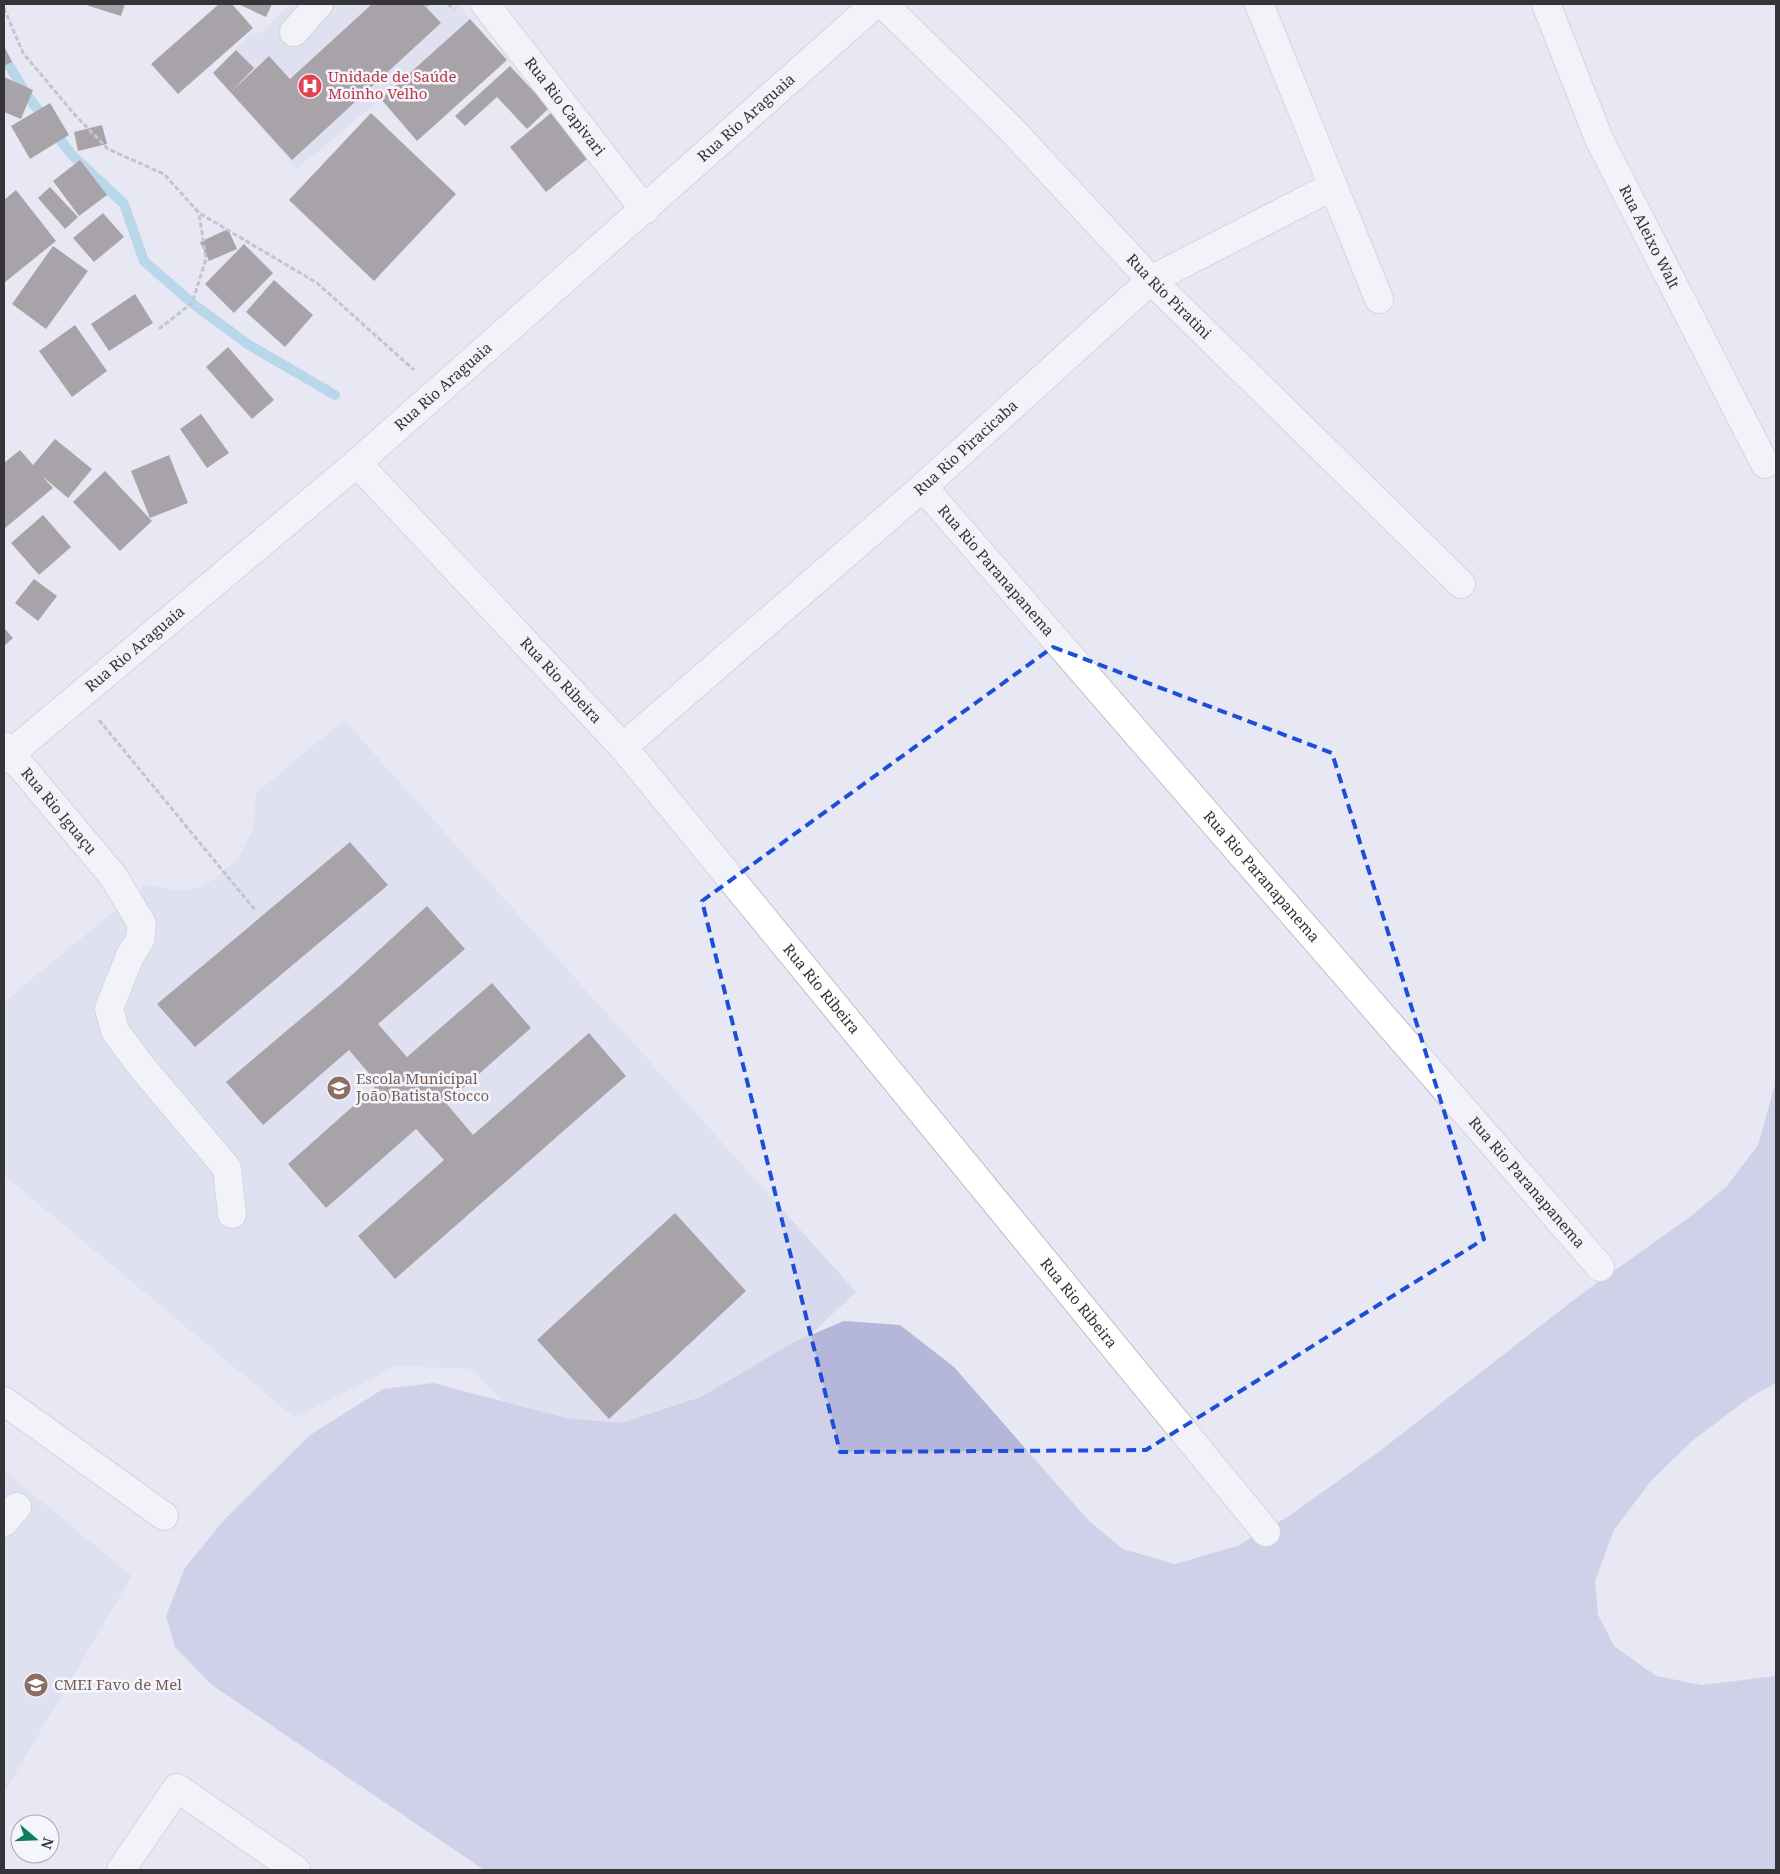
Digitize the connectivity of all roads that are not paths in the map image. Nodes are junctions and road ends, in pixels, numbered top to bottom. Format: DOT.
graph roads {
  1 [pos="319,4"];
  2 [pos="485,4"];
  3 [pos="875,4"];
  4 [pos="882,4"];
  5 [pos="1259,4"];
  6 [pos="1546,4"];
  7 [pos="294,32"];
  8 [pos="1333,186"];
  9 [pos="645,210"];
  10 [pos="1151,280"];
  11 [pos="1379,299"];
  12 [pos="357,463"];
  13 [pos="1765,464"];
  14 [pos="923,487"];
  15 [pos="1461,584"];
  16 [pos="623,747"];
  17 [pos="6,753"];
  18 [pos="232,1214"];
  19 [pos="1600,1267"];
  20 [pos="5,1405"];
  21 [pos="164,1516"];
  22 [pos="1266,1532"];
  23 [pos="121,1870"];
  24 [pos="296,1870"];
  1 -- 7 [label="street"];
  2 -- 9 [label="street, Rua Rio Capivari"];
  3 -- 9 [label="street, Rua Rio Araguaia"];
  4 -- 10 [label="street, Rua Rio Piratini"];
  5 -- 8 [label="street"];
  6 -- 13 [label="street, Rua Aleixo Walt"];
  8 -- 10 [label="street, Rua Rio Piracicaba"];
  8 -- 11 [label="street"];
  9 -- 12 [label="street, Rua Rio Araguaia"];
  10 -- 14 [label="street, Rua Rio Piracicaba"];
  10 -- 15 [label="street, Rua Rio Piratini"];
  12 -- 16 [label="street, Rua Rio Ribeira"];
  12 -- 17 [label="street, Rua Rio Araguaia"];
  14 -- 16 [label="street, Rua Rio Piracicaba"];
  14 -- 19 [label="street, Rua Rio Paranapanema"];
  16 -- 22 [label="street, Rua Rio Ribeira"];
  17 -- 18 [label="street, Rua Rio Iguaçu"];
  20 -- 21 [label="street"];
  23 -- 24 [label="street"];
}
